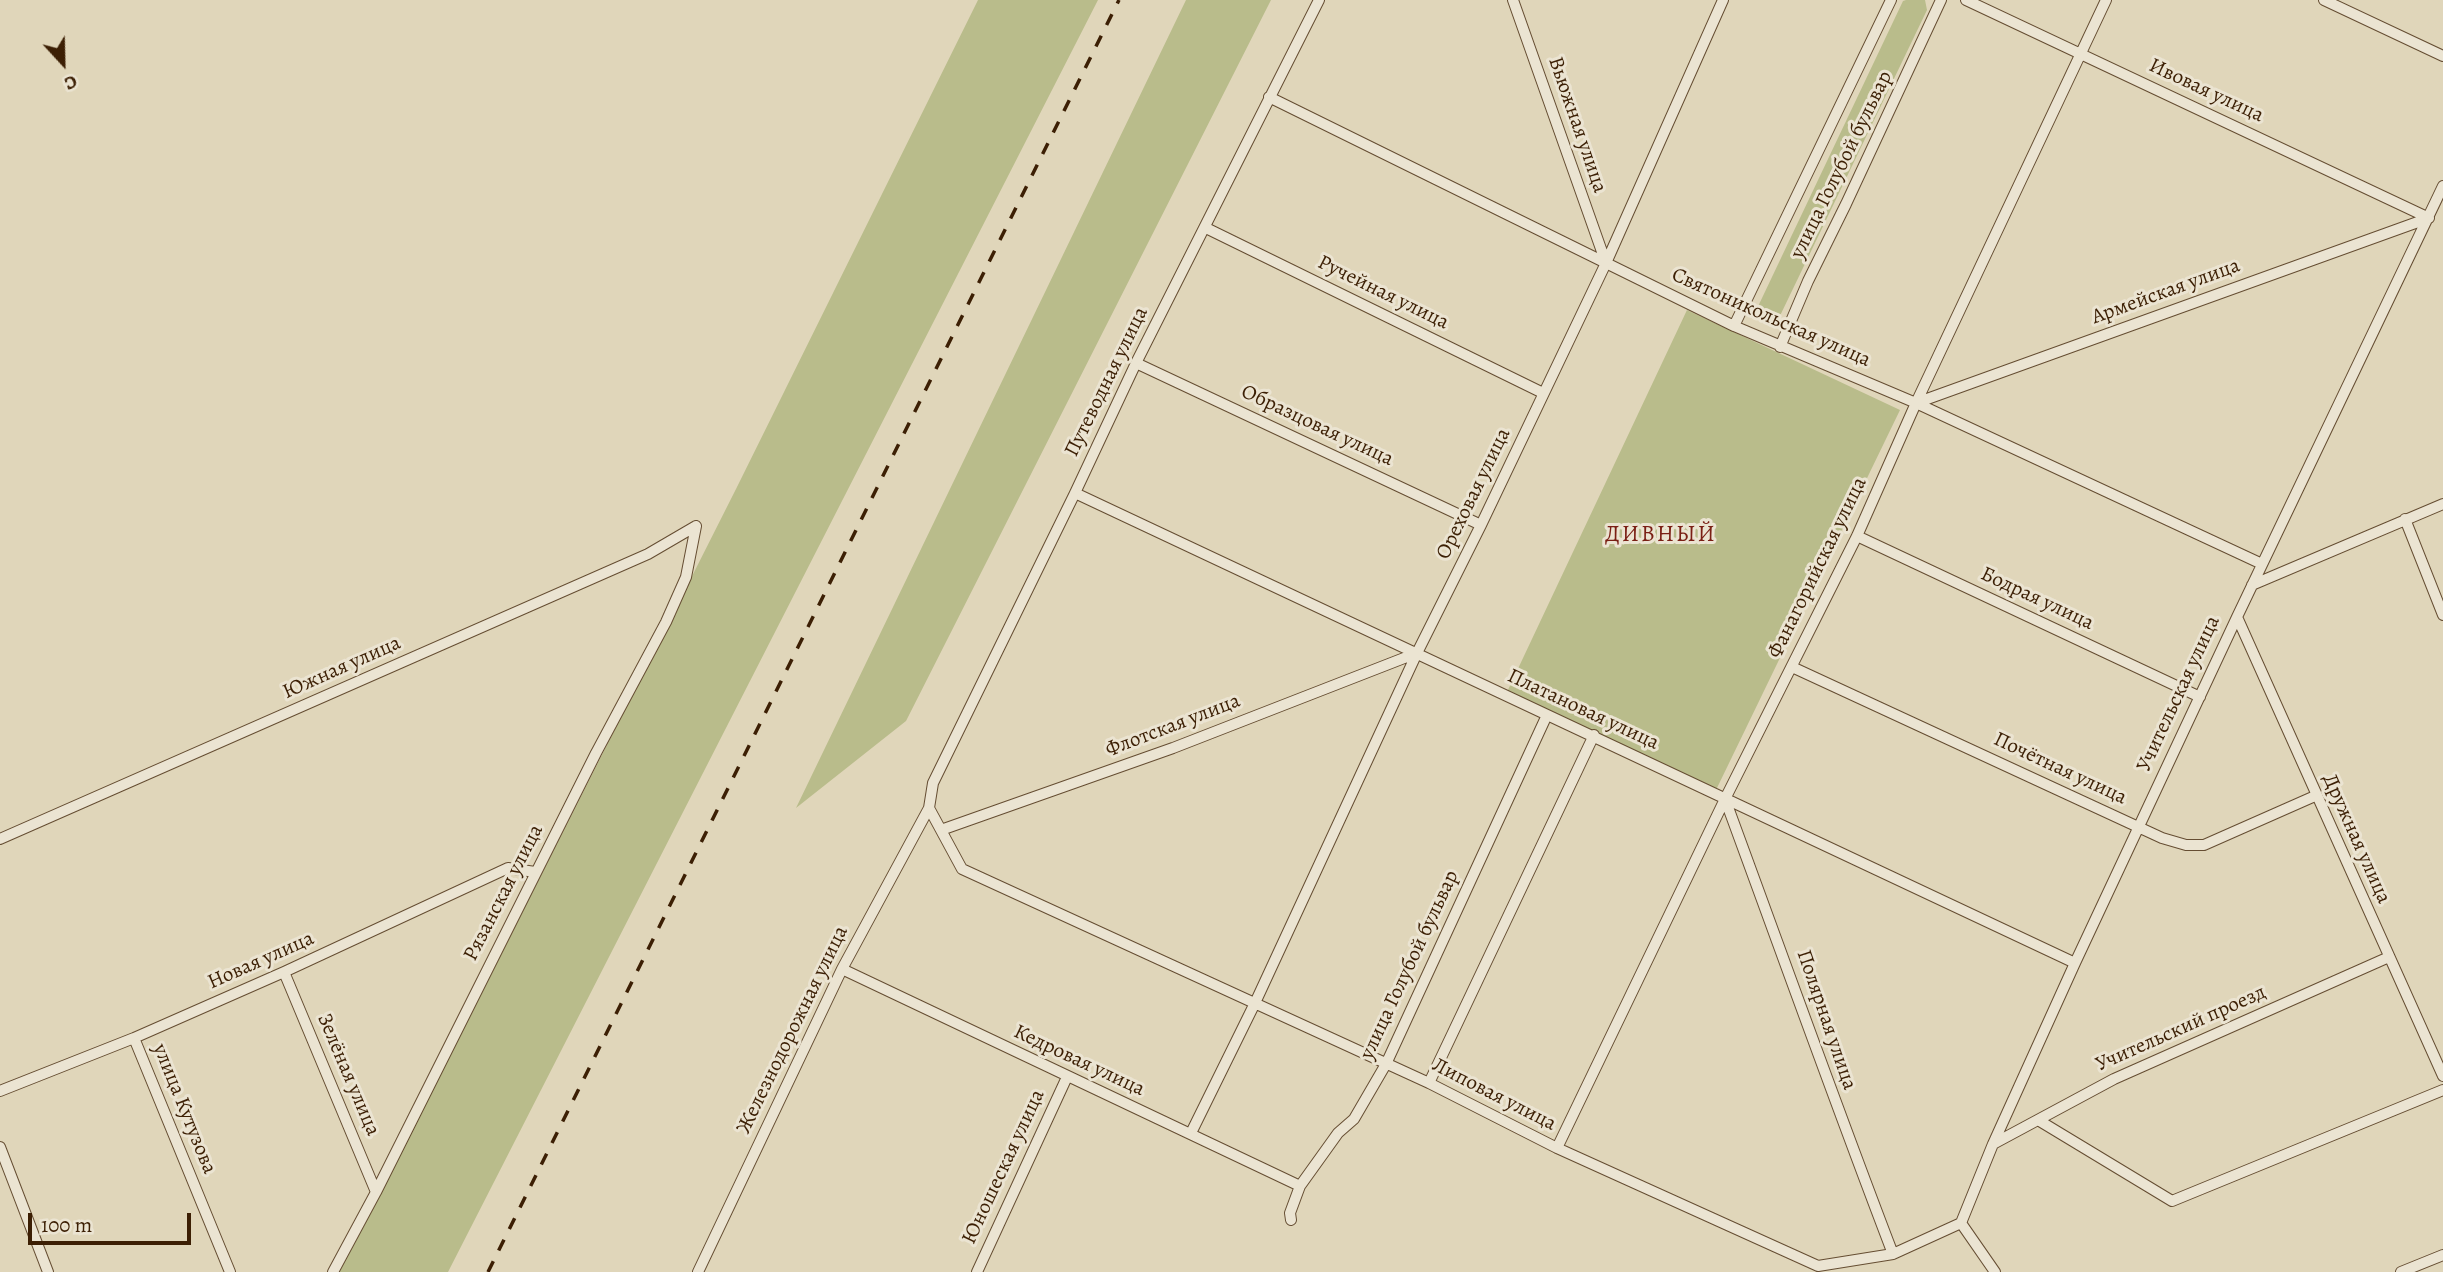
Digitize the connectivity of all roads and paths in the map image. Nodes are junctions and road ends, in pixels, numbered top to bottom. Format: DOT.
graph roads {
  1 [pos="1319,0"];
  2 [pos="1513,0"];
  3 [pos="1723,0"];
  4 [pos="1891,0"];
  5 [pos="1941,0"];
  6 [pos="1966,0"];
  7 [pos="2106,0"];
  8 [pos="2324,0"];
  9 [pos="2080,54"];
  10 [pos="2443,56"];
  11 [pos="1269,97"];
  12 [pos="2443,186"];
  13 [pos="2429,218"];
  14 [pos="1206,228"];
  15 [pos="1606,263"];
  16 [pos="1734,326"];
  17 [pos="1780,346"];
  18 [pos="1136,363"];
  19 [pos="1543,393"];
  20 [pos="1916,403"];
  21 [pos="1075,493"];
  22 [pos="2443,504"];
  23 [pos="2404,519"];
  24 [pos="1482,525"];
  25 [pos="696,526"];
  26 [pos="1857,536"];
  27 [pos="2262,564"];
  28 [pos="2252,585"];
  29 [pos="2443,615"];
  30 [pos="2237,617"];
  31 [pos="1417,653"];
  32 [pos="1792,667"];
  33 [pos="2200,697"];
  34 [pos="1547,715"];
  35 [pos="1594,735"];
  36 [pos="933,783"];
  37 [pos="2315,796"];
  38 [pos="1725,799"];
  39 [pos="929,808"];
  40 [pos="2138,827"];
  41 [pos="941,830"];
  42 [pos="0,839"];
  43 [pos="535,872"];
  44 [pos="2389,957"];
  45 [pos="2075,963"];
  46 [pos="842,969"];
  47 [pos="284,972"];
  48 [pos="1255,1003"];
  49 [pos="134,1038"];
  50 [pos="1386,1064"];
  51 [pos="2443,1076"];
  52 [pos="1067,1077"];
  53 [pos="1429,1083"];
  54 [pos="2443,1090"];
  55 [pos="0,1091"];
  56 [pos="2038,1120"];
  57 [pos="1191,1133"];
  58 [pos="1993,1144"];
  59 [pos="0,1147"];
  60 [pos="1557,1148"];
  61 [pos="1300,1186"];
  62 [pos="376,1192"];
  63 [pos="1291,1220"];
  64 [pos="1961,1223"];
  65 [pos="1893,1254"];
  66 [pos="2443,1255"];
  67 [pos="48,1272"];
  68 [pos="230,1272"];
  69 [pos="333,1272"];
  70 [pos="698,1272"];
  71 [pos="976,1272"];
  72 [pos="1995,1272"];
  73 [pos="2402,1272"];
  1 -- 11 [label="street, Путеводная улица"];
  2 -- 15 [label="street, Вьюжная улица"];
  3 -- 15 [label="street, Ореховая улица"];
  4 -- 16 [label="street, улица Голубой бульвар"];
  5 -- 17 [label="street, улица Голубой бульвар"];
  6 -- 9 [label="street, Ивовая улица"];
  7 -- 9 [label="street, Фанагорийская улица"];
  8 -- 10 [label="street"];
  9 -- 13 [label="street, Ивовая улица"];
  9 -- 20 [label="street, Фанагорийская улица"];
  11 -- 14 [label="street, Путеводная улица"];
  11 -- 15 [label="street, Святоникольская улица"];
  12 -- 13 [label="street, Учительская улица"];
  13 -- 20 [label="street, Армейская улица"];
  13 -- 27 [label="street, Учительская улица"];
  14 -- 18 [label="street, Путеводная улица"];
  14 -- 19 [label="street, Ручейная улица"];
  15 -- 16 [label="street, Святоникольская улица"];
  15 -- 19 [label="street, Ореховая улица"];
  16 -- 17 [label="street, Святоникольская улица"];
  17 -- 20 [label="street, Святоникольская улица"];
  18 -- 21 [label="street, Путеводная улица"];
  18 -- 24 [label="street, Образцовая улица"];
  19 -- 24 [label="street, Ореховая улица"];
  20 -- 26 [label="street, Фанагорийская улица"];
  20 -- 27 [label="street, Святоникольская улица"];
  21 -- 31 [label="street, Платановая улица"];
  21 -- 36 [label="street, Путеводная улица"];
  22 -- 23 [label="street"];
  23 -- 28 [label="street"];
  23 -- 29 [label="street"];
  24 -- 31 [label="street, Ореховая улица"];
  25 -- 42 [label="street, Южная улица"];
  25 -- 43 [label="street, Рязанская улица"];
  26 -- 32 [label="street, Фанагорийская улица"];
  26 -- 33 [label="street, Бодрая улица"];
  27 -- 28 [label="street, Учительская улица"];
  28 -- 30 [label="street, Учительская улица"];
  30 -- 33 [label="street, Учительская улица"];
  30 -- 37 [label="street, Дружная улица"];
  31 -- 34 [label="street, Платановая улица"];
  31 -- 41 [label="street, Флотская улица"];
  31 -- 48 [label="street, Ореховая улица"];
  32 -- 38 [label="street, Фанагорийская улица"];
  32 -- 40 [label="street, Почётная улица"];
  33 -- 40 [label="street, Учительская улица"];
  34 -- 35 [label="street, Платановая улица"];
  34 -- 50 [label="street, улица Голубой бульвар"];
  35 -- 38 [label="street, Платановая улица"];
  35 -- 53 [label="street"];
  36 -- 39 [label="street, Железнодорожная улица"];
  37 -- 40 [label="street, Почётная улица"];
  37 -- 44 [label="street, Дружная улица"];
  38 -- 45 [label="street, Платановая улица"];
  38 -- 60 [label="street, Фанагорийская улица"];
  38 -- 65 [label="street, Полярная улица"];
  39 -- 41 [label="street"];
  39 -- 46 [label="street, Железнодорожная улица"];
  40 -- 45 [label="street, Учительская улица"];
  41 -- 48 [label="street, Липовая улица"];
  43 -- 47 [label="street, Новая улица"];
  43 -- 62 [label="street, Рязанская улица"];
  44 -- 51 [label="street, Дружная улица"];
  44 -- 56 [label="street, Учительский проезд"];
  45 -- 58 [label="street, Учительская улица"];
  46 -- 52 [label="street, Кедровая улица"];
  46 -- 70 [label="street, Железнодорожная улица"];
  47 -- 49 [label="street, Новая улица"];
  47 -- 62 [label="street, Зелёная улица"];
  48 -- 50 [label="street, Липовая улица"];
  48 -- 57 [label="street, Ореховая улица"];
  49 -- 55 [label="street, Новая улица"];
  49 -- 68 [label="street, улица Кутузова"];
  50 -- 53 [label="street, Липовая улица"];
  50 -- 61 [label="street, улица Голубой бульвар"];
  52 -- 57 [label="street, Кедровая улица"];
  52 -- 71 [label="street, Юношеская улица"];
  53 -- 60 [label="street, Липовая улица"];
  54 -- 56 [label="street"];
  56 -- 58 [label="street, Учительский проезд"];
  57 -- 61 [label="street, Кедровая улица"];
  58 -- 64 [label="street, Учительская улица"];
  59 -- 67 [label="street"];
  60 -- 65 [label="street, Липовая улица"];
  61 -- 63 [label="street, улица Голубой бульвар"];
  62 -- 69 [label="street, Рязанская улица"];
  64 -- 65 [label="street, Липовая улица"];
  64 -- 72 [label="street"];
  66 -- 73 [label="street"];
}
